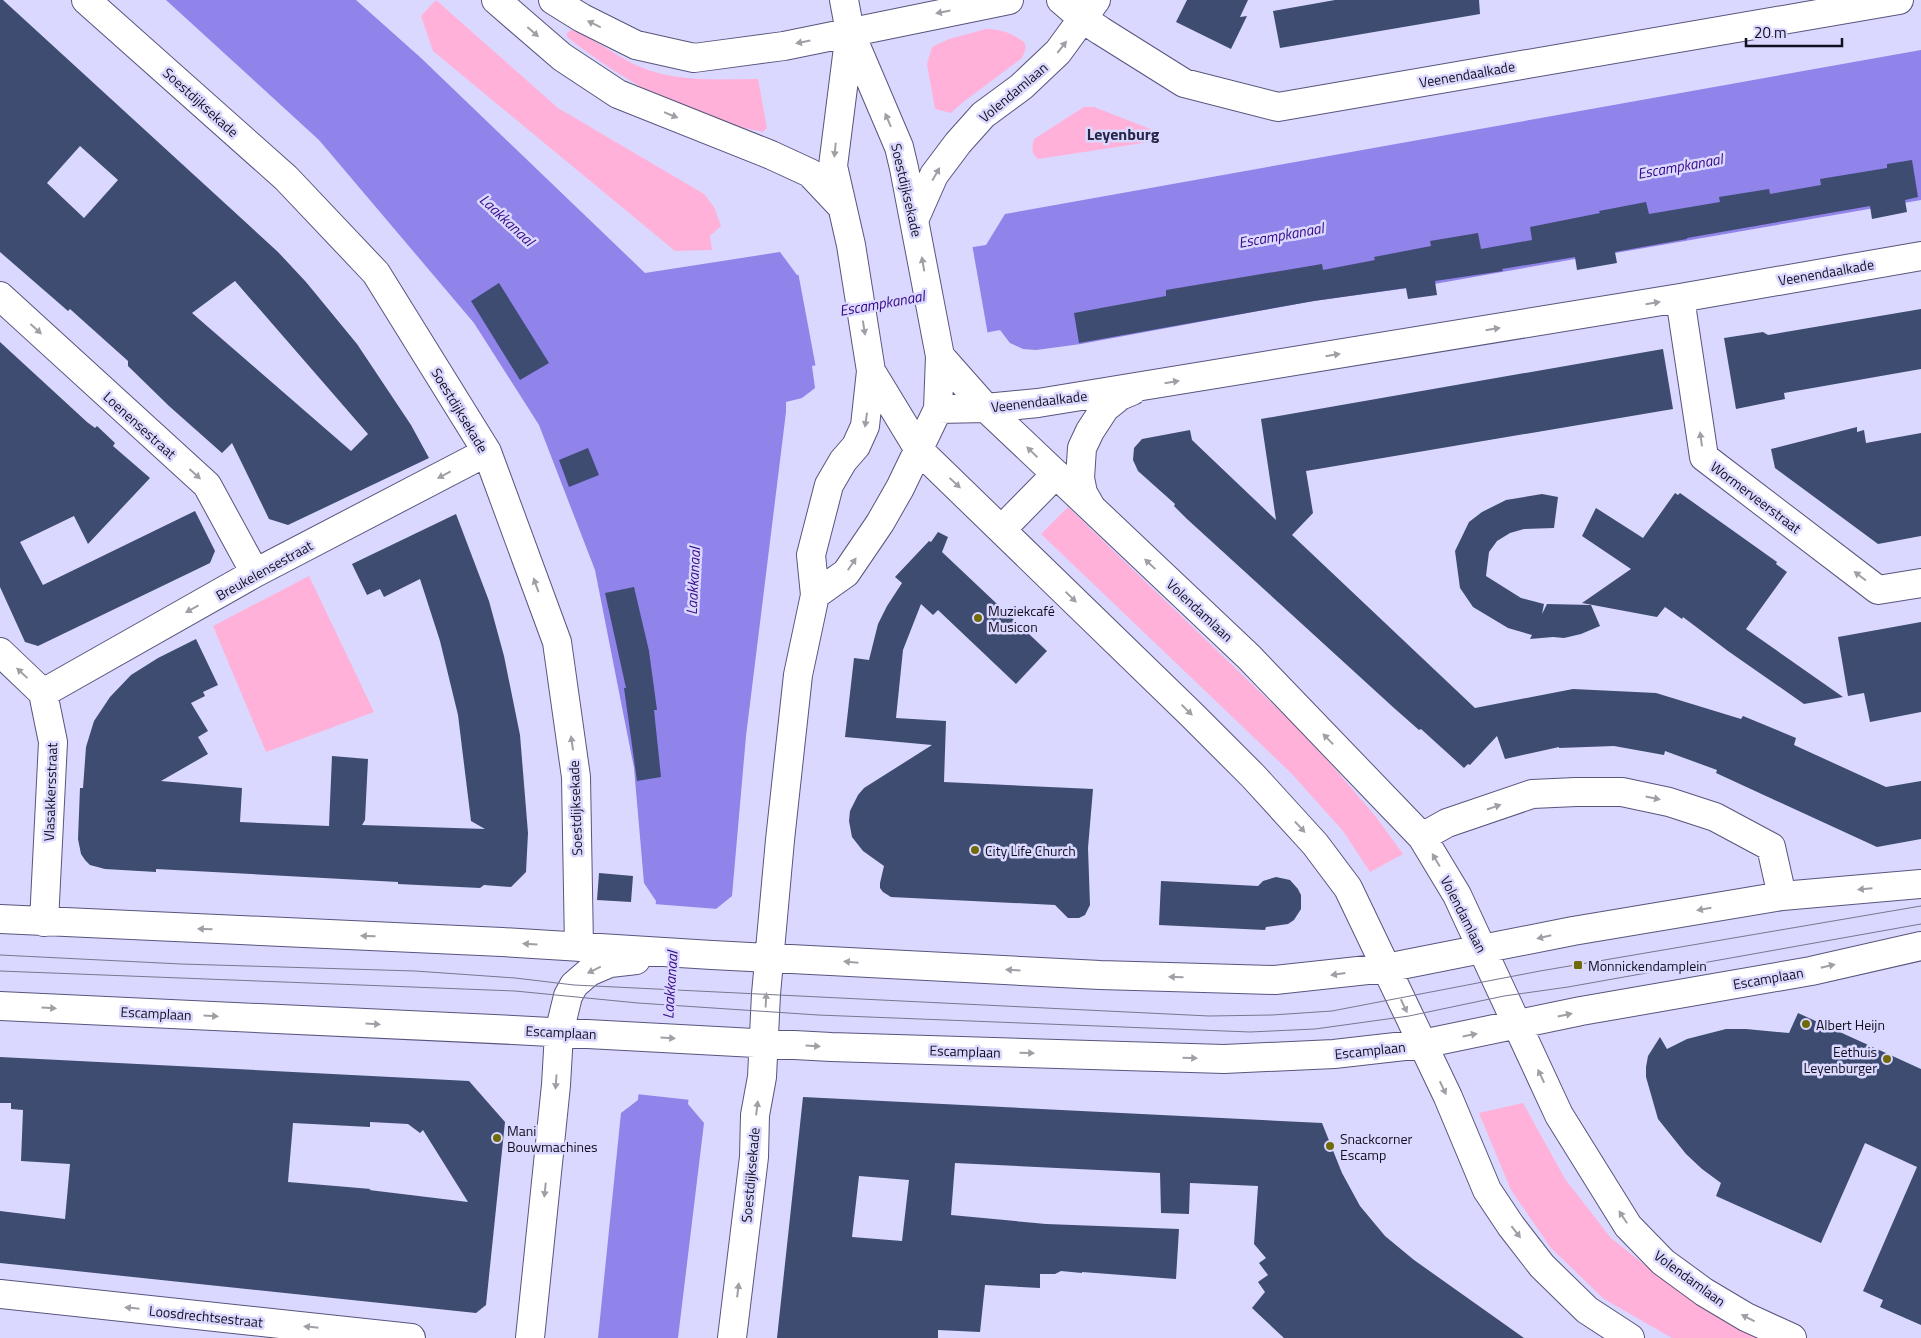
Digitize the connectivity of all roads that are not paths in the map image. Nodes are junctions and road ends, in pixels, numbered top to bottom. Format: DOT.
graph roads {
  1 [pos="86,0"];
  2 [pos="496,0"];
  3 [pos="553,0"];
  4 [pos="844,0"];
  5 [pos="1008,0"];
  6 [pos="1061,0"];
  7 [pos="1898,0"];
  8 [pos="1090,10"];
  9 [pos="850,32"];
  10 [pos="843,208"];
  11 [pos="916,225"];
  12 [pos="1921,256"];
  13 [pos="0,296"];
  14 [pos="1680,298"];
  15 [pos="939,351"];
  16 [pos="870,366"];
  17 [pos="1140,387"];
  18 [pos="986,408"];
  19 [pos="938,409"];
  20 [pos="1082,448"];
  21 [pos="919,450"];
  22 [pos="487,452"];
  23 [pos="1056,474"];
  24 [pos="1092,508"];
  25 [pos="1002,529"];
  26 [pos="255,573"];
  27 [pos="1921,583"];
  28 [pos="815,595"];
  29 [pos="0,652"];
  30 [pos="43,693"];
  31 [pos="1422,837"];
  32 [pos="1921,884"];
  33 [pos="1782,896"];
  34 [pos="0,919"];
  35 [pos="44,922"];
  36 [pos="1921,946"];
  37 [pos="579,947"];
  38 [pos="1483,950"];
  39 [pos="642,955"];
  40 [pos="769,958"];
  41 [pos="1386,968"];
  42 [pos="0,1006"];
  43 [pos="1517,1025"];
  44 [pos="559,1033"];
  45 [pos="764,1043"];
  46 [pos="1422,1044"];
  47 [pos="0,1294"];
  48 [pos="272,1331"];
  49 [pos="411,1338"];
  50 [pos="530,1338"];
  51 [pos="732,1338"];
  52 [pos="1630,1338"];
  53 [pos="1792,1338"];
  1 -- 22 [label="street, Soestdijksekade"];
  2 -- 10 [label="street, one-way"];
  9 -- 3 [label="street, one-way"];
  4 -- 9 [label="street"];
  5 -- 9 [label="street, one-way"];
  6 -- 8 [label="street, Veenendaalkade"];
  7 -- 8 [label="street, Veenendaalkade"];
  11 -- 8 [label="street, Volendamlaan, one-way"];
  9 -- 10 [label="street, Soestdijksekade, one-way"];
  11 -- 9 [label="street, Soestdijksekade, one-way"];
  10 -- 16 [label="street, Soestdijksekade, one-way"];
  15 -- 11 [label="street, Soestdijksekade, one-way"];
  12 -- 14 [label="street, Veenendaalkade"];
  13 -- 26 [label="street, Loenensestraat, one-way"];
  17 -- 14 [label="street, Veenendaalkade, one-way"];
  27 -- 14 [label="street, Wormerveerstraat, one-way"];
  15 -- 18 [label="street, Volendamlaan"];
  15 -- 19 [label="street"];
  16 -- 21 [label="street, Soestdijksekade"];
  16 -- 28 [label="street, Soestdijksekade, one-way"];
  17 -- 18 [label="street, Veenendaalkade"];
  17 -- 20 [label="street, Veenendaalkade"];
  18 -- 19 [label="street, Veenendaalkade"];
  23 -- 18 [label="street, Volendamlaan, one-way"];
  19 -- 21 [label="street"];
  20 -- 24 [label="street, Volendamlaan"];
  21 -- 25 [label="street, one-way"];
  28 -- 21 [label="street, one-way"];
  22 -- 26 [label="street, Breukelensestraat, one-way"];
  37 -- 22 [label="street, Soestdijksekade, one-way"];
  23 -- 24 [label="street, Volendamlaan"];
  23 -- 25 [label="street"];
  31 -- 24 [label="street, Volendamlaan, one-way"];
  25 -- 41 [label="street, one-way"];
  26 -- 30 [label="street, Breukelensestraat, one-way"];
  28 -- 40 [label="street, Soestdijksekade"];
  30 -- 29 [label="street, one-way"];
  30 -- 35 [label="street, Vlasakkersstraat"];
  31 -- 33 [label="street, one-way"];
  38 -- 31 [label="street, Volendamlaan, one-way"];
  32 -- 33 [label="street, one-way"];
  33 -- 38 [label="street, one-way"];
  34 -- 35 [label="street"];
  37 -- 35 [label="street, one-way"];
  43 -- 36 [label="street, Escamplaan, one-way"];
  37 -- 39 [label="street"];
  38 -- 41 [label="street"];
  38 -- 43 [label="street, Volendamlaan"];
  39 -- 40 [label="street"];
  39 -- 44 [label="street, one-way"];
  41 -- 40 [label="street, one-way"];
  45 -- 40 [label="street, Soestdijksekade, one-way"];
  41 -- 46 [label="street, one-way"];
  42 -- 44 [label="street, Escamplaan, one-way"];
  46 -- 43 [label="street, Escamplaan, one-way"];
  53 -- 43 [label="street, Volendamlaan, one-way"];
  44 -- 45 [label="street, Escamplaan, one-way"];
  44 -- 50 [label="street, one-way"];
  45 -- 46 [label="street, Escamplaan, one-way"];
  51 -- 45 [label="street, Soestdijksekade, one-way"];
  46 -- 52 [label="street, one-way"];
  48 -- 47 [label="street, Loosdrechtsestraat, one-way"];
  49 -- 48 [label="street, Loosdrechtsestraat, one-way"];
}
